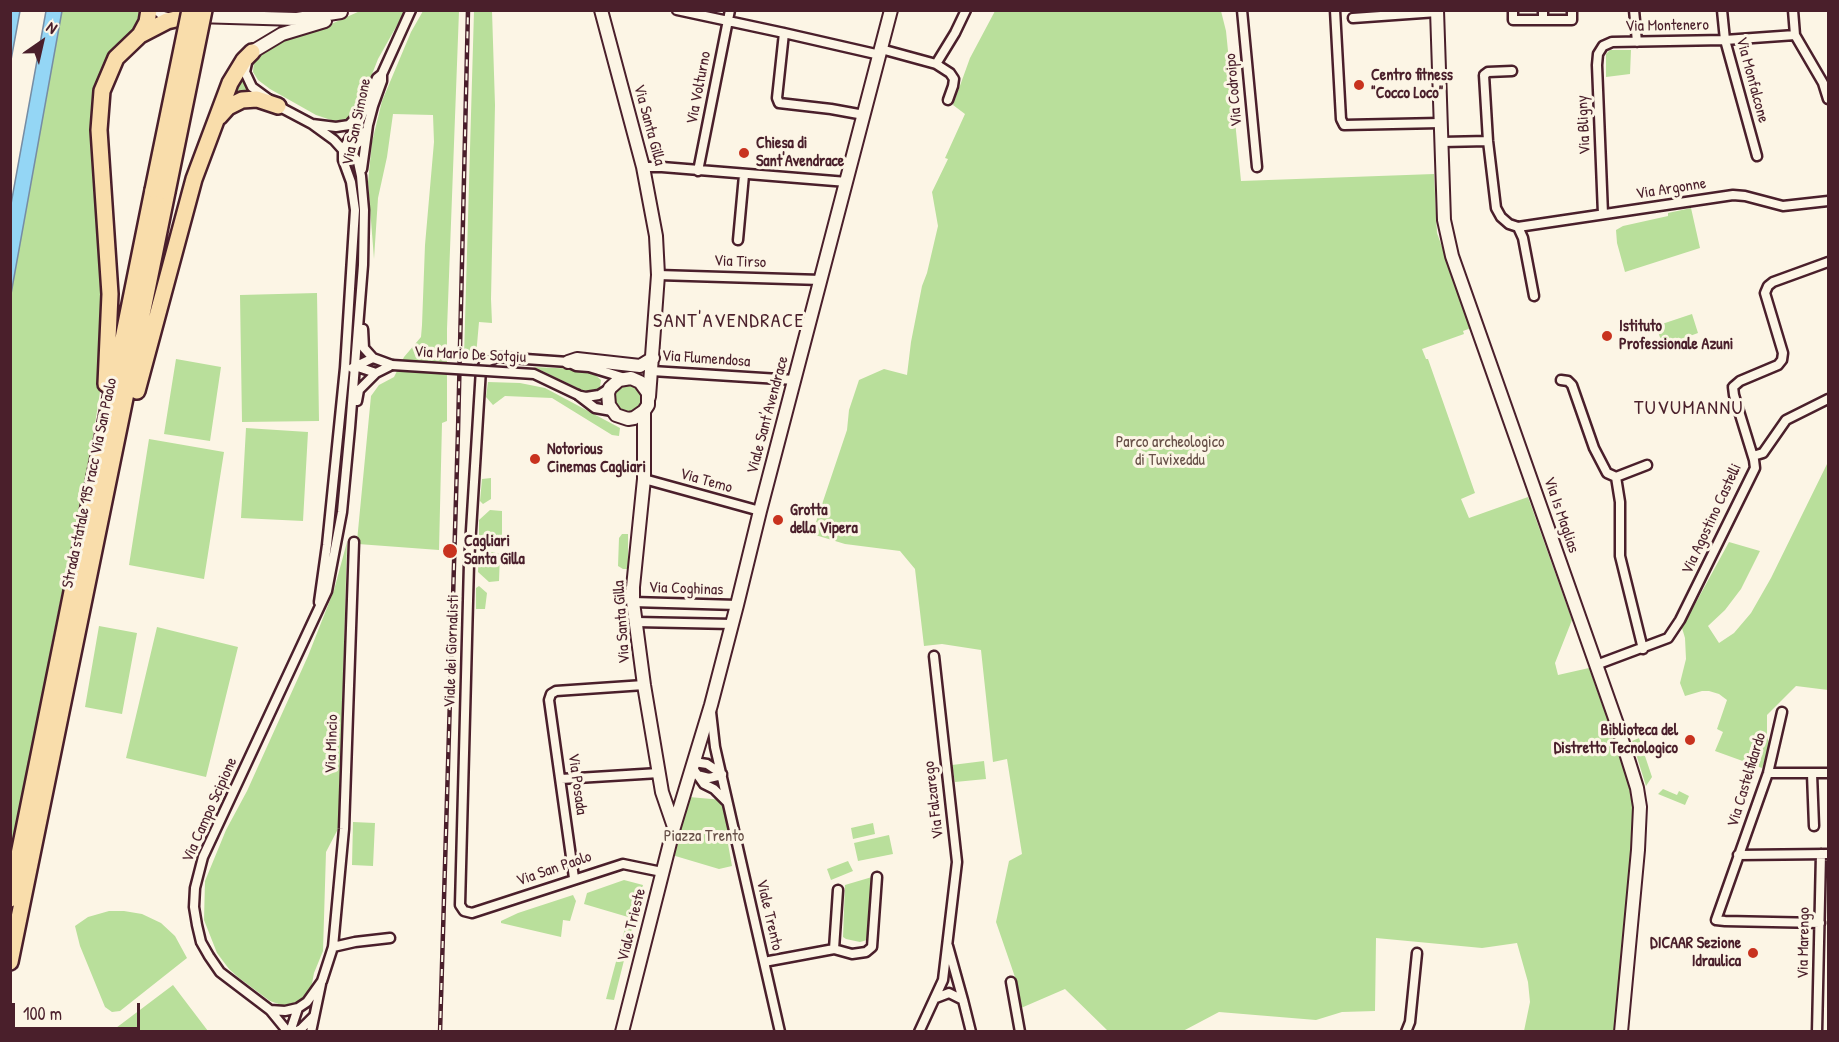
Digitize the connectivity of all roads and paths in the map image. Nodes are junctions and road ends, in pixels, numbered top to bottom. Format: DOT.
graph roads {
  1 [pos="149,10"];
  2 [pos="156,10"];
  3 [pos="204,10"];
  4 [pos="411,10"];
  5 [pos="601,10"];
  6 [pos="677,10"];
  7 [pos="730,10"];
  8 [pos="891,10"];
  9 [pos="966,10"];
  10 [pos="1242,10"];
  11 [pos="1335,10"];
  12 [pos="1513,10"];
  13 [pos="1572,10"];
  14 [pos="1635,10"];
  15 [pos="1722,10"];
  16 [pos="1793,10"];
  17 [pos="343,11"];
  18 [pos="1437,11"];
  19 [pos="185,14"];
  20 [pos="1543,15"];
  21 [pos="1353,18"];
  22 [pos="728,20"];
  23 [pos="784,33"];
  24 [pos="140,35"];
  25 [pos="1795,35"];
  26 [pos="1725,40"];
  27 [pos="1612,42"];
  28 [pos="1637,42"];
  29 [pos="252,52"];
  30 [pos="880,52"];
  31 [pos="936,64"];
  32 [pos="1512,71"];
  33 [pos="382,74"];
  34 [pos="1828,99"];
  35 [pos="948,100"];
  36 [pos="367,104"];
  37 [pos="278,106"];
  38 [pos="864,116"];
  39 [pos="215,121"];
  40 [pos="1440,123"];
  41 [pos="312,124"];
  42 [pos="368,125"];
  43 [pos="1488,141"];
  44 [pos="1442,142"];
  45 [pos="343,150"];
  46 [pos="1757,156"];
  47 [pos="643,167"];
  48 [pos="1257,167"];
  49 [pos="698,171"];
  50 [pos="744,175"];
  51 [pos="361,176"];
  52 [pos="847,183"];
  53 [pos="160,191"];
  54 [pos="1828,201"];
  55 [pos="1604,214"];
  56 [pos="1518,227"];
  57 [pos="738,240"];
  58 [pos="1828,262"];
  59 [pos="363,265"];
  60 [pos="658,274"];
  61 [pos="821,280"];
  62 [pos="1534,296"];
  63 [pos="347,317"];
  64 [pos="373,358"];
  65 [pos="568,362"];
  66 [pos="652,364"];
  67 [pos="392,365"];
  68 [pos="355,366"];
  69 [pos="376,373"];
  70 [pos="631,379"];
  71 [pos="795,380"];
  72 [pos="1562,380"];
  73 [pos="610,387"];
  74 [pos="578,395"];
  75 [pos="649,398"];
  76 [pos="1828,399"];
  77 [pos="612,411"];
  78 [pos="644,411"];
  79 [pos="351,415"];
  80 [pos="339,420"];
  81 [pos="1753,456"];
  82 [pos="1647,465"];
  83 [pos="1616,477"];
  84 [pos="644,478"];
  85 [pos="104,506"];
  86 [pos="760,511"];
  87 [pos="354,542"];
  88 [pos="633,602"];
  89 [pos="737,605"];
  90 [pos="317,612"];
  91 [pos="636,622"];
  92 [pos="732,624"];
  93 [pos="1643,649"];
  94 [pos="934,656"];
  95 [pos="1596,665"];
  96 [pos="54,685"];
  97 [pos="644,686"];
  98 [pos="711,705"];
  99 [pos="1782,712"];
  100 [pos="694,768"];
  101 [pos="1768,772"];
  102 [pos="659,773"];
  103 [pos="1828,773"];
  104 [pos="1812,774"];
  105 [pos="722,775"];
  106 [pos="561,779"];
  107 [pos="687,788"];
  108 [pos="662,792"];
  109 [pos="729,805"];
  110 [pos="1814,826"];
  111 [pos="674,827"];
  112 [pos="1825,854"];
  113 [pos="1738,855"];
  114 [pos="662,872"];
  115 [pos="877,877"];
  116 [pos="574,879"];
  117 [pos="838,890"];
  118 [pos="10,899"];
  119 [pos="460,905"];
  120 [pos="1820,923"];
  121 [pos="390,939"];
  122 [pos="946,940"];
  123 [pos="333,947"];
  124 [pos="834,949"];
  125 [pos="1417,953"];
  126 [pos="10,962"];
  127 [pos="764,962"];
  128 [pos="322,981"];
  129 [pos="1011,982"];
  130 [pos="936,998"];
  131 [pos="963,1000"];
  132 [pos="298,1008"];
  133 [pos="270,1010"];
  134 [pos="314,1016"];
  135 [pos="291,1032"];
  136 [pos="311,1032"];
  137 [pos="622,1032"];
  138 [pos="780,1032"];
  139 [pos="919,1032"];
  140 [pos="971,1032"];
  141 [pos="1020,1032"];
  142 [pos="1406,1032"];
  143 [pos="1621,1032"];
  144 [pos="1817,1032"];
  1 -- 24 [label="highway"];
  2 -- 19 [label="street"];
  3 -- 53 [label="highway, Strada statale 195 racc Via San Paolo, bridge"];
  4 -- 33 [label="street, Via San Simone"];
  5 -- 47 [label="street, Via Santa Gilla"];
  6 -- 22 [label="street"];
  7 -- 22 [label="street, Via Volturno"];
  8 -- 30 [label="street, Viale Sant'Avendrace"];
  9 -- 31 [label="street"];
  10 -- 48 [label="street, Via Codroipo"];
  11 -- 40 [label="street"];
  12 -- 20 [label="street"];
  13 -- 20 [label="street"];
  14 -- 28 [label="street"];
  15 -- 26 [label="street, Via Monfalcone"];
  16 -- 25 [label="street"];
  17 -- 19 [label="street"];
  17 -- 29 [label="street"];
  18 -- 21 [label="street"];
  18 -- 40 [label="street, Via Is Maglias"];
  19 -- 24 [label="highway"];
  19 -- 53 [label="highway, Strada statale 195 racc Via San Paolo, bridge"];
  22 -- 23 [label="street"];
  22 -- 49 [label="street, Via Volturno"];
  23 -- 30 [label="street"];
  23 -- 38 [label="street"];
  24 -- 96 [label="highway"];
  25 -- 26 [label="street, Via Montenero"];
  25 -- 34 [label="street"];
  26 -- 28 [label="street, Via Montenero"];
  26 -- 46 [label="street, Via Monfalcone"];
  27 -- 28 [label="street, Via Montenero"];
  27 -- 55 [label="street, Via Bligny"];
  29 -- 37 [label="street"];
  29 -- 39 [label="highway"];
  30 -- 31 [label="street"];
  30 -- 38 [label="street, Viale Sant'Avendrace"];
  31 -- 35 [label="street"];
  32 -- 43 [label="street"];
  33 -- 36 [label="street, Via San Simone"];
  33 -- 42 [label="street, Via San Simone"];
  36 -- 41 [label="street"];
  36 -- 45 [label="street, Via San Simone"];
  37 -- 39 [label="highway"];
  37 -- 41 [label="street"];
  38 -- 52 [label="street, Viale Sant'Avendrace"];
  39 -- 85 [label="highway"];
  40 -- 44 [label="street, Via Is Maglias"];
  41 -- 45 [label="street"];
  42 -- 45 [label="street"];
  42 -- 51 [label="street, Via San Simone"];
  43 -- 44 [label="street"];
  43 -- 56 [label="street"];
  44 -- 95 [label="street, Via Is Maglias"];
  45 -- 51 [label="street, Via Campo Scipione"];
  45 -- 63 [label="street, Via Campo Scipione"];
  47 -- 49 [label="street"];
  47 -- 60 [label="street, Via Santa Gilla"];
  49 -- 50 [label="street"];
  50 -- 52 [label="street"];
  50 -- 57 [label="street"];
  51 -- 59 [label="street, Via Campo Scipione"];
  52 -- 61 [label="street, Viale Sant'Avendrace"];
  53 -- 85 [label="highway, Strada statale 195 racc Via San Paolo"];
  53 -- 96 [label="highway, Strada statale 195 racc Via San Paolo"];
  54 -- 55 [label="street, Via Argonne"];
  55 -- 56 [label="street, Via Argonne"];
  56 -- 62 [label="street"];
  58 -- 81 [label="street, Via Agostino Castelli"];
  59 -- 64 [label="street, Via Campo Scipione"];
  59 -- 68 [label="street, Via Campo Scipione"];
  60 -- 61 [label="street, Via Tirso"];
  60 -- 66 [label="street, Via Santa Gilla"];
  61 -- 71 [label="street, Viale Sant'Avendrace"];
  63 -- 68 [label="street, Via Campo Scipione"];
  63 -- 80 [label="street, Via Campo Scipione"];
  64 -- 67 [label="street, Via Mario De Sotgiu"];
  64 -- 68 [label="street"];
  65 -- 66 [label="street"];
  65 -- 70 [label="street, Viale dei Giornalisti"];
  65 -- 119 [label="street, Viale dei Giornalisti"];
  66 -- 70 [label="street"];
  66 -- 71 [label="street, Via Flumendosa"];
  66 -- 75 [label="street, Via Santa Gilla"];
  67 -- 69 [label="street, Via Mario De Sotgiu"];
  67 -- 74 [label="street, Via Mario De Sotgiu, bridge"];
  68 -- 69 [label="street"];
  68 -- 79 [label="street, Via Campo Scipione"];
  68 -- 80 [label="street, Via Campo Scipione"];
  69 -- 79 [label="street, Via Campo Scipione"];
  70 -- 73 [label="street"];
  70 -- 75 [label="street"];
  71 -- 86 [label="street, Viale Sant'Avendrace"];
  72 -- 83 [label="street"];
  73 -- 74 [label="street"];
  73 -- 77 [label="street"];
  74 -- 77 [label="street, Via Mario De Sotgiu"];
  75 -- 78 [label="street, Via Santa Gilla"];
  76 -- 81 [label="street"];
  77 -- 78 [label="street"];
  78 -- 84 [label="street, Via Santa Gilla"];
  79 -- 90 [label="street, Via Campo Scipione"];
  80 -- 90 [label="street, Via Campo Scipione"];
  81 -- 93 [label="street, Via Agostino Castelli"];
  82 -- 83 [label="street"];
  83 -- 93 [label="street"];
  84 -- 86 [label="street, Via Temo"];
  84 -- 88 [label="street, Via Santa Gilla"];
  85 -- 126 [label="highway, Strada statale 195 racc Via San Paolo"];
  86 -- 89 [label="street, Viale Sant'Avendrace"];
  87 -- 123 [label="street, Via Mincio"];
  88 -- 89 [label="street, Via Coghinas"];
  88 -- 91 [label="street, Via Santa Gilla"];
  89 -- 92 [label="street, Viale Sant'Avendrace"];
  90 -- 133 [label="street, Via Campo Scipione"];
  91 -- 92 [label="street"];
  91 -- 97 [label="street, Via Santa Gilla"];
  92 -- 98 [label="street, Viale Sant'Avendrace"];
  93 -- 95 [label="street, Via Agostino Castelli"];
  94 -- 122 [label="street, Via Falzarego"];
  95 -- 143 [label="street, Via Is Maglias"];
  96 -- 118 [label="highway, Strada statale 195 racc Via San Paolo"];
  97 -- 102 [label="street, Via Santa Gilla"];
  97 -- 106 [label="street, Via Posada"];
  98 -- 100 [label="street, Viale Sant'Avendrace"];
  98 -- 105 [label="street, Viale Trento"];
  99 -- 101 [label="street, Via Castelfidardo"];
  100 -- 105 [label="street"];
  100 -- 105 [label="street"];
  100 -- 107 [label="street, Viale Sant'Avendrace"];
  100 -- 109 [label="street"];
  101 -- 104 [label="street"];
  101 -- 113 [label="street, Via Castelfidardo"];
  102 -- 106 [label="street"];
  102 -- 108 [label="street, Via Santa Gilla"];
  103 -- 104 [label="street"];
  104 -- 110 [label="street"];
  105 -- 109 [label="street, Viale Trento"];
  106 -- 116 [label="street, Via Posada"];
  107 -- 108 [label="street"];
  107 -- 111 [label="street, Viale Sant'Avendrace"];
  108 -- 111 [label="street, Via Santa Gilla"];
  109 -- 127 [label="street, Viale Trento"];
  111 -- 114 [label="street, Viale Trieste"];
  112 -- 113 [label="street"];
  112 -- 120 [label="street, Via Marengo"];
  113 -- 120 [label="street, Via Castelfidardo"];
  114 -- 116 [label="street, Via San Paolo"];
  114 -- 137 [label="street, Viale Trieste"];
  115 -- 124 [label="street"];
  116 -- 119 [label="street, Via San Paolo"];
  117 -- 124 [label="street"];
  120 -- 144 [label="street, Via Marengo"];
  121 -- 123 [label="street"];
  122 -- 130 [label="street, Via Falzarego"];
  122 -- 131 [label="street, Via Falzarego"];
  123 -- 128 [label="street"];
  124 -- 127 [label="street"];
  125 -- 142 [label="street"];
  127 -- 138 [label="street, Viale Trento"];
  128 -- 132 [label="street"];
  128 -- 134 [label="street"];
  129 -- 141 [label="street"];
  130 -- 131 [label="street"];
  130 -- 139 [label="street, Via Falzarego"];
  131 -- 140 [label="street, Via Falzarego"];
  132 -- 133 [label="street"];
  132 -- 135 [label="street"];
  133 -- 135 [label="street, Via Campo Scipione"];
  134 -- 135 [label="street"];
  134 -- 136 [label="street"];
}
